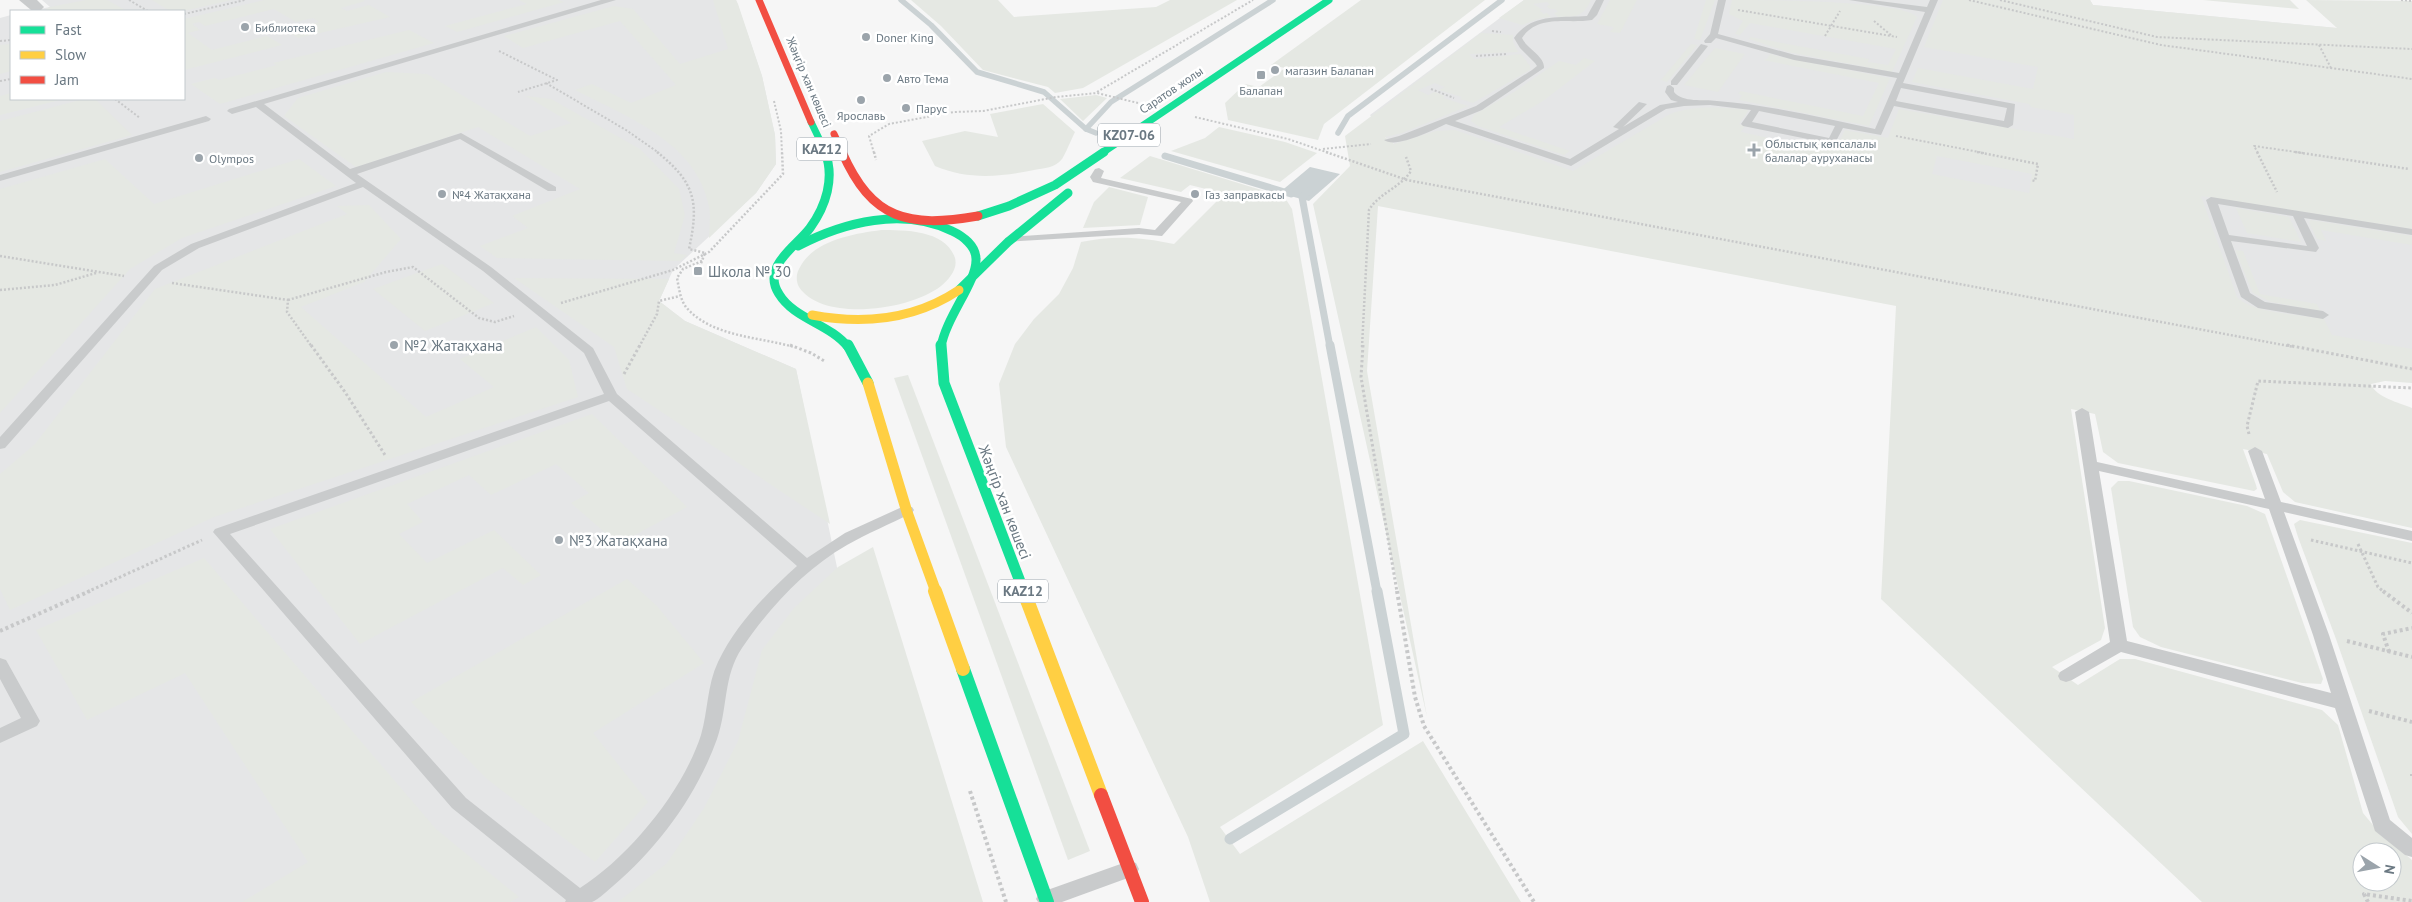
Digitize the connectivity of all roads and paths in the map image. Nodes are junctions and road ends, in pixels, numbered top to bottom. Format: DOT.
graph roads {
  1 [pos="129,0"];
  2 [pos="245,0"];
  3 [pos="612,0"];
  4 [pos="759,0"];
  5 [pos="1253,0"];
  6 [pos="1600,0"];
  7 [pos="1853,0"];
  8 [pos="1934,0"];
  9 [pos="1969,0"];
  10 [pos="2000,0"];
  11 [pos="2401,0"];
  12 [pos="2412,1"];
  13 [pos="1333,3"];
  14 [pos="1721,4"];
  15 [pos="2018,4"];
  16 [pos="146,10"];
  17 [pos="1840,10"];
  18 [pos="1930,10"];
  19 [pos="2010,10"];
  20 [pos="185,14"];
  21 [pos="2076,18"];
  22 [pos="1872,20"];
  23 [pos="2067,23"];
  24 [pos="1831,26"];
  25 [pos="1825,36"];
  26 [pos="1893,36"];
  27 [pos="2157,37"];
  28 [pos="474,38"];
  29 [pos="1708,41"];
  30 [pos="1917,41"];
  31 [pos="2318,44"];
  32 [pos="2161,45"];
  33 [pos="2412,49"];
  34 [pos="1527,52"];
  35 [pos="1912,53"];
  36 [pos="1476,56"];
  37 [pos="2331,68"];
  38 [pos="2412,79"];
  39 [pos="1900,80"];
  40 [pos="546,84"];
  41 [pos="1671,86"];
  42 [pos="518,92"];
  43 [pos="1097,93"];
  44 [pos="773,98"];
  45 [pos="116,100"];
  46 [pos="1127,100"];
  47 [pos="257,103"];
  48 [pos="1891,103"];
  49 [pos="1642,104"];
  50 [pos="1720,104"];
  51 [pos="1756,108"];
  52 [pos="232,111"];
  53 [pos="1181,114"];
  54 [pos="1645,118"];
  55 [pos="206,119"];
  56 [pos="1446,121"];
  57 [pos="830,125"];
  58 [pos="1840,125"];
  59 [pos="1878,132"];
  60 [pos="158,133"];
  61 [pos="1148,137"];
  62 [pos="1401,139"];
  63 [pos="1389,140"];
  64 [pos="1598,146"];
  65 [pos="1320,150"];
  66 [pos="1402,154"];
  67 [pos="876,160"];
  68 [pos="1103,168"];
  69 [pos="2409,169"];
  70 [pos="349,173"];
  71 [pos="0,178"];
  72 [pos="1407,180"];
  73 [pos="2031,180"];
  74 [pos="365,183"];
  75 [pos="552,190"];
  76 [pos="2292,213"];
  77 [pos="911,220"];
  78 [pos="2412,232"];
  79 [pos="2223,237"];
  80 [pos="1009,240"];
  81 [pos="788,252"];
  82 [pos="705,254"];
  83 [pos="0,256"];
  84 [pos="698,271"];
  85 [pos="99,272"];
  86 [pos="146,279"];
  87 [pos="968,280"];
  88 [pos="0,290"];
  89 [pos="680,296"];
  90 [pos="288,300"];
  91 [pos="538,310"];
  92 [pos="799,310"];
  93 [pos="2322,315"];
  94 [pos="2412,369"];
  95 [pos="2412,388"];
  96 [pos="611,396"];
  97 [pos="2082,412"];
  98 [pos="0,445"];
  99 [pos="2255,452"];
  100 [pos="2091,465"];
  101 [pos="394,470"];
  102 [pos="2275,506"];
  103 [pos="907,510"];
  104 [pos="2350,522"];
  105 [pos="220,532"];
  106 [pos="2286,534"];
  107 [pos="2412,536"];
  108 [pos="2361,551"];
  109 [pos="2412,563"];
  110 [pos="807,566"];
  111 [pos="2412,613"];
  112 [pos="2412,628"];
  113 [pos="0,632"];
  114 [pos="2321,635"];
  115 [pos="2119,645"];
  116 [pos="2389,652"];
  117 [pos="2412,658"];
  118 [pos="0,664"];
  119 [pos="2066,676"];
  120 [pos="2342,703"];
  121 [pos="2411,723"];
  122 [pos="0,736"];
  123 [pos="2412,849"];
  124 [pos="1129,869"];
  125 [pos="577,901"];
  126 [pos="1046,901"];
  127 [pos="2412,901"];
  128 [pos="1142,902"];
  129 [pos="1534,902"];
  130 [pos="2368,902"];
  1 -- 16 [label="path"];
  2 -- 20 [label="path"];
  3 -- 28 [label="lane"];
  4 -- 81 [label="main road, Жәңгір хан көшесі / KAZ12"];
  5 -- 43 [label="path"];
  6 -- 34 [label="lane"];
  7 -- 18 [label="lane"];
  8 -- 18 [label="lane"];
  9 -- 19 [label="path"];
  10 -- 15 [label="path"];
  11 -- 12 [label="path"];
  13 -- 53 [label="main road, Саратов жолы / KZ07-06"];
  13 -- 77 [label="main road, Саратов жолы / KZ07-06"];
  14 -- 24 [label="path"];
  14 -- 29 [label="lane"];
  15 -- 19 [label="path"];
  15 -- 21 [label="path"];
  17 -- 24 [label="path"];
  18 -- 30 [label="lane"];
  19 -- 23 [label="path"];
  21 -- 23 [label="path"];
  21 -- 27 [label="path"];
  22 -- 26 [label="path"];
  23 -- 32 [label="path"];
  24 -- 25 [label="path"];
  24 -- 26 [label="path"];
  26 -- 30 [label="path"];
  26 -- 35 [label="path"];
  27 -- 31 [label="path"];
  27 -- 32 [label="path"];
  28 -- 40 [label="path"];
  28 -- 47 [label="lane"];
  29 -- 39 [label="lane"];
  29 -- 41 [label="lane"];
  30 -- 35 [label="lane"];
  31 -- 33 [label="path"];
  31 -- 37 [label="path"];
  32 -- 37 [label="path"];
  34 -- 36 [label="path"];
  34 -- 56 [label="lane"];
  35 -- 39 [label="lane"];
  37 -- 38 [label="path"];
  39 -- 48 [label="lane"];
  39 -- 48 [label="lane"];
  40 -- 42 [label="path"];
  40 -- 82 [label="path"];
  41 -- 50 [label="lane"];
  41 -- 54 [label="lane"];
  43 -- 46 [label="path"];
  43 -- 67 [label="path"];
  44 -- 82 [label="path"];
  45 -- 60 [label="path"];
  47 -- 52 [label="lane"];
  47 -- 70 [label="lane"];
  48 -- 59 [label="lane"];
  49 -- 64 [label="lane"];
  50 -- 51 [label="lane"];
  50 -- 54 [label="lane"];
  51 -- 58 [label="lane"];
  51 -- 58 [label="lane"];
  53 -- 61 [label="main road, Саратов жолы / KZ07-06"];
  53 -- 65 [label="path"];
  54 -- 64 [label="lane"];
  55 -- 60 [label="lane"];
  56 -- 62 [label="lane"];
  56 -- 64 [label="lane"];
  57 -- 77 [label="main road, Жәңгір хан көшесі / KAZ12"];
  58 -- 59 [label="lane"];
  59 -- 73 [label="path"];
  60 -- 71 [label="lane"];
  62 -- 63 [label="lane"];
  62 -- 65 [label="path"];
  65 -- 72 [label="path"];
  66 -- 72 [label="path"];
  68 -- 80 [label="main road"];
  68 -- 80 [label="lane"];
  69 -- 76 [label="path"];
  70 -- 74 [label="lane"];
  70 -- 75 [label="lane"];
  72 -- 94 [label="path"];
  72 -- 129 [label="path"];
  74 -- 86 [label="lane"];
  74 -- 91 [label="lane"];
  76 -- 78 [label="lane"];
  76 -- 79 [label="lane"];
  76 -- 79 [label="lane"];
  77 -- 81 [label="main road, Жәңгір хан көшесі / KAZ12"];
  77 -- 87 [label="main road, Жәңгір хан көшесі / KAZ12"];
  79 -- 93 [label="lane"];
  80 -- 87 [label="main road"];
  81 -- 92 [label="main road, Жәңгір хан көшесі / KAZ12"];
  82 -- 84 [label="path"];
  82 -- 91 [label="path"];
  83 -- 85 [label="path"];
  85 -- 86 [label="path"];
  85 -- 88 [label="path"];
  86 -- 90 [label="path"];
  86 -- 98 [label="lane"];
  87 -- 92 [label="main road, Жәңгір хан көшесі / KAZ12"];
  87 -- 124 [label="main road, Жәңгір хан көшесі / KAZ12"];
  89 -- 96 [label="path"];
  90 -- 91 [label="path"];
  90 -- 101 [label="path"];
  91 -- 96 [label="lane"];
  92 -- 103 [label="main road, Жәңгір хан көшесі / KAZ12"];
  95 -- 99 [label="path"];
  96 -- 101 [label="lane"];
  96 -- 110 [label="lane"];
  97 -- 100 [label="lane"];
  99 -- 102 [label="lane"];
  100 -- 102 [label="lane"];
  100 -- 115 [label="lane"];
  101 -- 105 [label="lane"];
  102 -- 104 [label="lane"];
  102 -- 106 [label="lane"];
  103 -- 110 [label="lane"];
  103 -- 126 [label="main road, Жәңгір хан көшесі / KAZ12"];
  104 -- 107 [label="lane"];
  104 -- 108 [label="path"];
  105 -- 113 [label="path"];
  105 -- 125 [label="lane"];
  106 -- 108 [label="path"];
  106 -- 114 [label="lane"];
  108 -- 109 [label="path"];
  108 -- 111 [label="path"];
  110 -- 125 [label="lane"];
  112 -- 116 [label="path"];
  114 -- 116 [label="path"];
  114 -- 120 [label="lane"];
  115 -- 119 [label="lane"];
  115 -- 120 [label="lane"];
  116 -- 117 [label="path"];
  118 -- 122 [label="lane"];
  120 -- 121 [label="path"];
  120 -- 123 [label="lane"];
  124 -- 126 [label="lane"];
  124 -- 128 [label="main road, Жәңгір хан көшесі / KAZ12"];
  127 -- 130 [label="path"];
}
